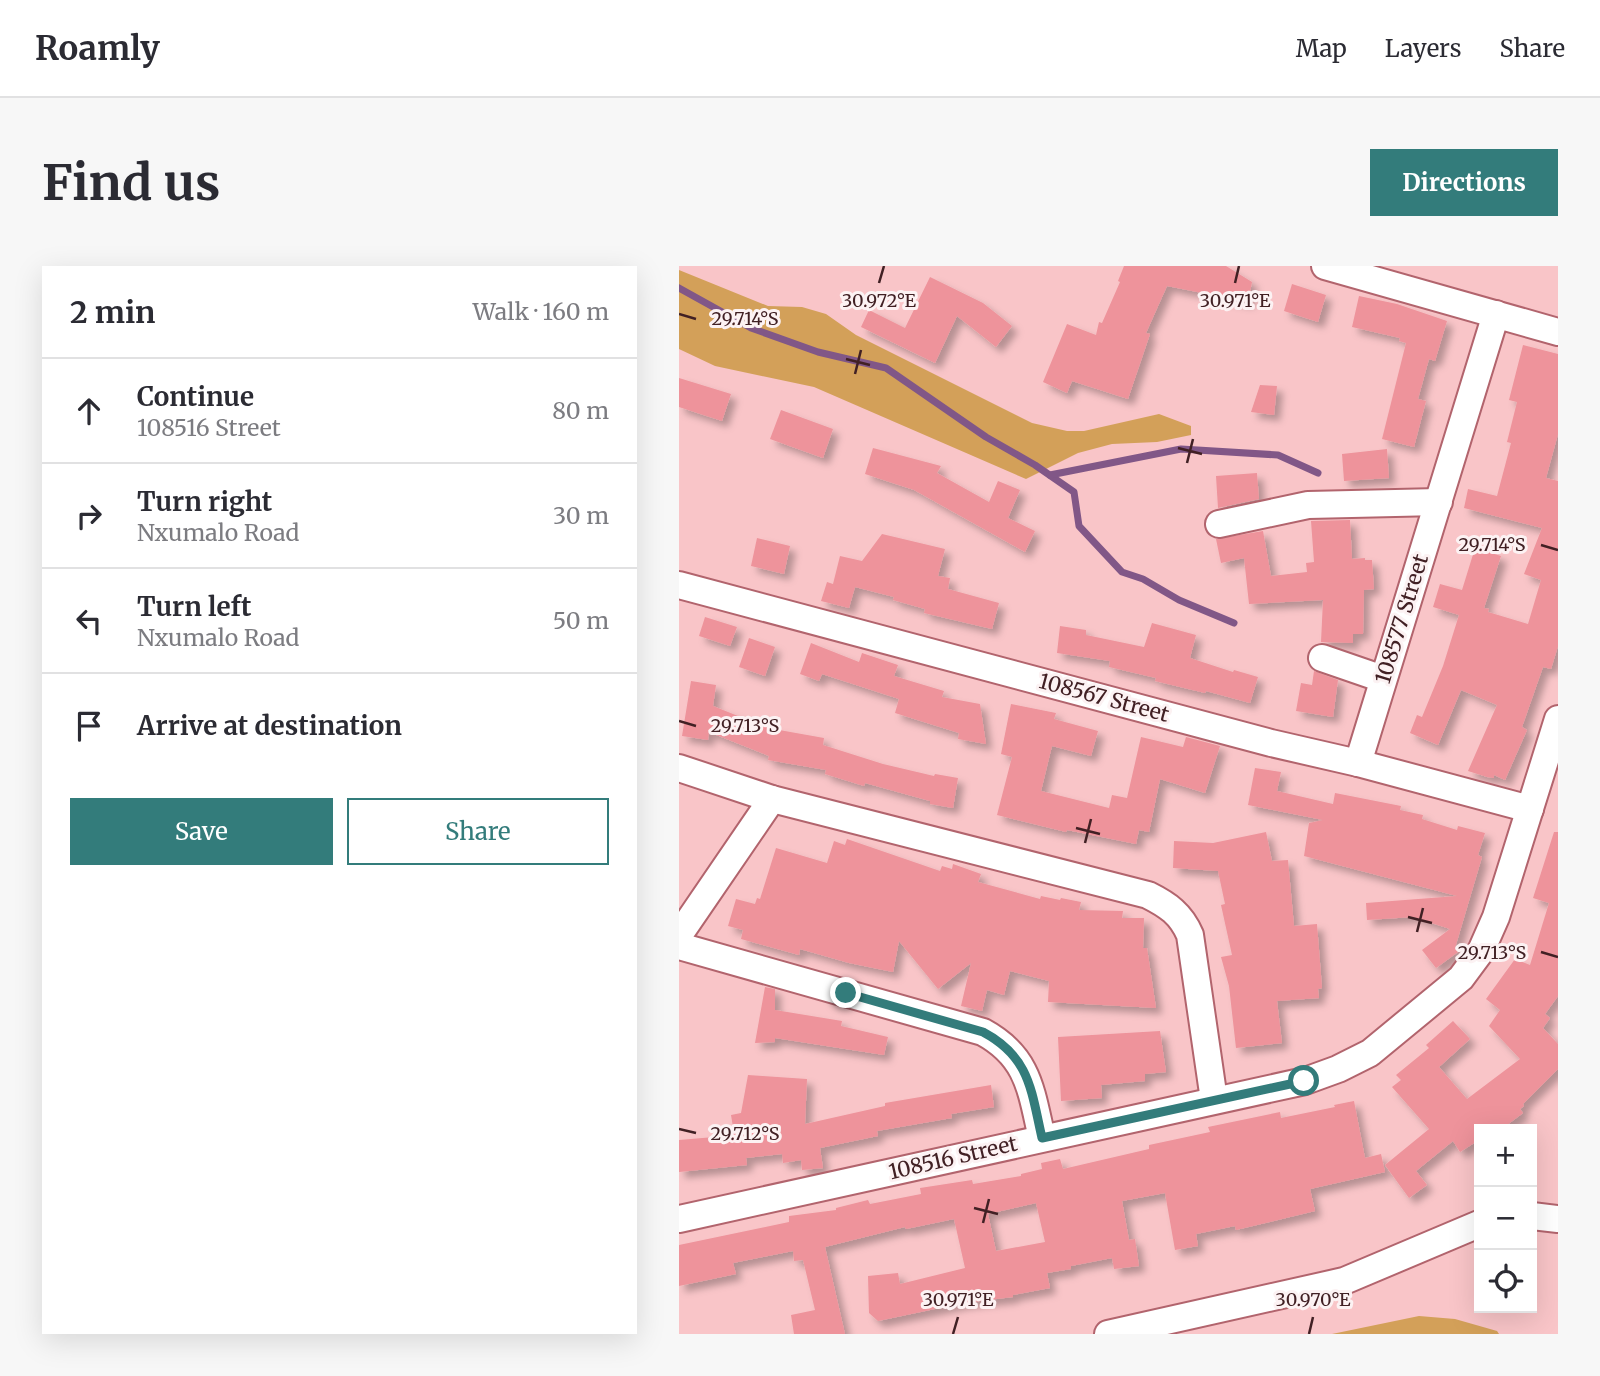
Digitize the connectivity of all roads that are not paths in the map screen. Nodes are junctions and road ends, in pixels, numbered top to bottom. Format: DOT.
graph roads {
  1 [pos="1325,266"];
  2 [pos="1496,314"];
  3 [pos="1558,332"];
  4 [pos="1439,502"];
  5 [pos="1219,524"];
  6 [pos="679,585"];
  7 [pos="1322,658"];
  8 [pos="1383,679"];
  9 [pos="1558,719"];
  10 [pos="1358,763"];
  11 [pos="679,768"];
  12 [pos="772,799"];
  13 [pos="1530,809"];
  14 [pos="679,935"];
  15 [pos="679,946"];
  16 [pos="1214,1100"];
  17 [pos="1042,1138"];
  18 [pos="1537,1217"];
  19 [pos="679,1219"];
  20 [pos="1558,1219"];
  21 [pos="1474,1226"];
  22 [pos="1108,1334"];
  1 -- 2 [label="street"];
  2 -- 3 [label="street"];
  2 -- 4 [label="street, 108577 Street"];
  4 -- 5 [label="street"];
  4 -- 8 [label="street, 108577 Street"];
  6 -- 10 [label="street, 108567 Street"];
  7 -- 8 [label="street"];
  8 -- 10 [label="street, 108577 Street"];
  9 -- 13 [label="street, 108516 Street"];
  10 -- 13 [label="street, 108567 Street"];
  11 -- 12 [label="street"];
  12 -- 14 [label="street"];
  12 -- 16 [label="street"];
  13 -- 16 [label="street, 108516 Street"];
  15 -- 17 [label="street"];
  16 -- 17 [label="street, 108516 Street"];
  17 -- 19 [label="street, 108516 Street"];
  18 -- 20 [label="street"];
  21 -- 22 [label="street"];
}
